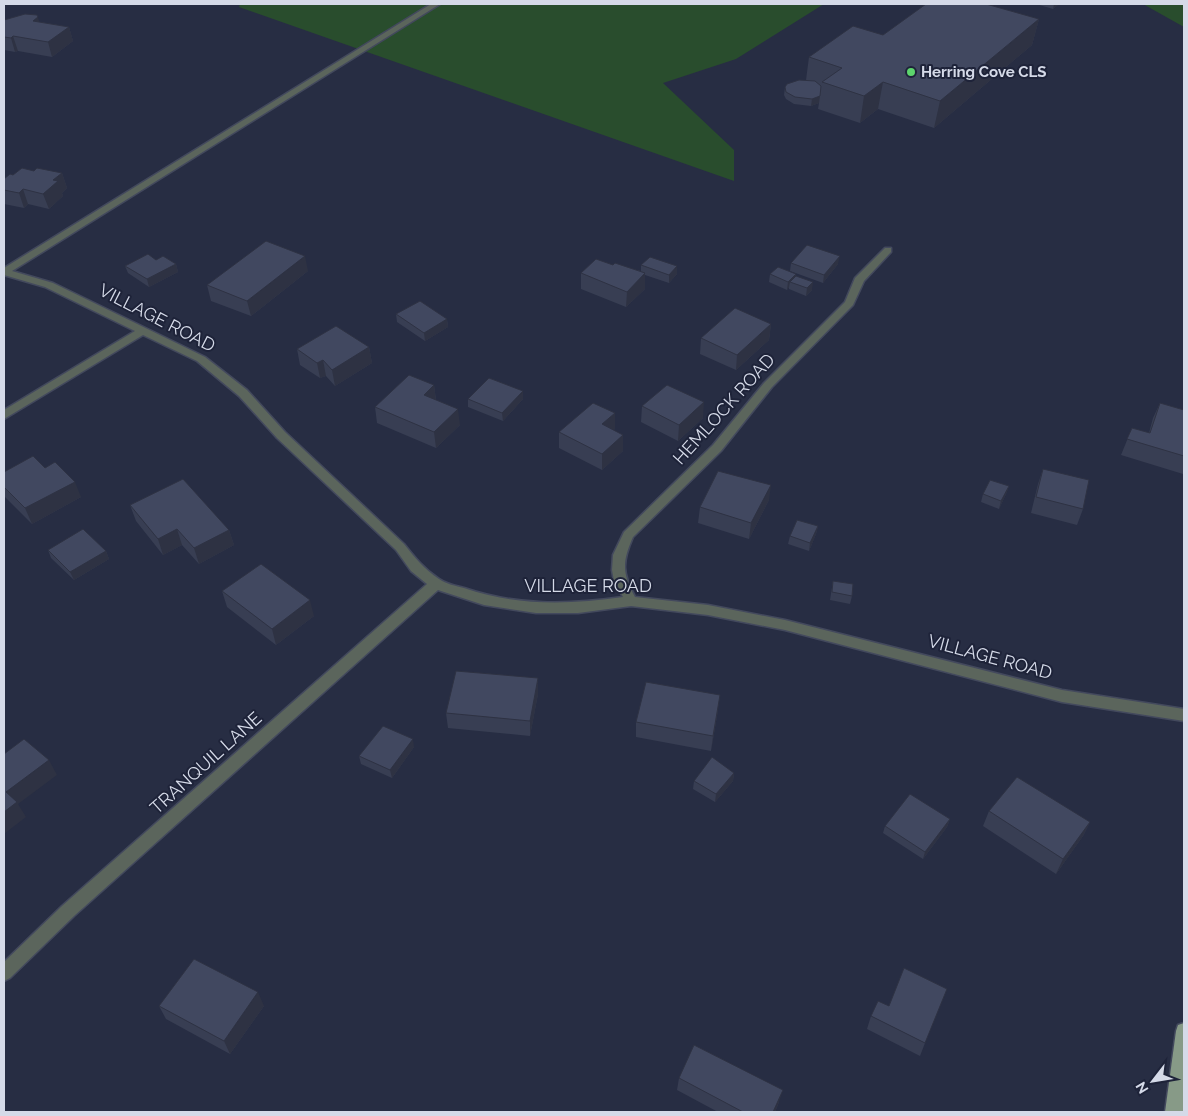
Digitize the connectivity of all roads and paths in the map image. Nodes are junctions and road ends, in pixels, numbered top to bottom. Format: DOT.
graph roads {
  1 [pos="436,4"];
  2 [pos="888,250"];
  3 [pos="4,272"];
  4 [pos="144,330"];
  5 [pos="4,415"];
  6 [pos="436,584"];
  7 [pos="631,601"];
  8 [pos="1184,715"];
  9 [pos="4,973"];
  10 [pos="1184,1031"];
  11 [pos="1174,1112"];
  1 -- 3 [label="street"];
  2 -- 7 [label="street, HEMLOCK ROAD"];
  3 -- 4 [label="street, VILLAGE ROAD"];
  4 -- 5 [label="street"];
  4 -- 6 [label="street, VILLAGE ROAD"];
  6 -- 7 [label="street, VILLAGE ROAD"];
  6 -- 9 [label="street, TRANQUIL LANE"];
  7 -- 8 [label="street, VILLAGE ROAD"];
  10 -- 11 [label="main road"];
}
